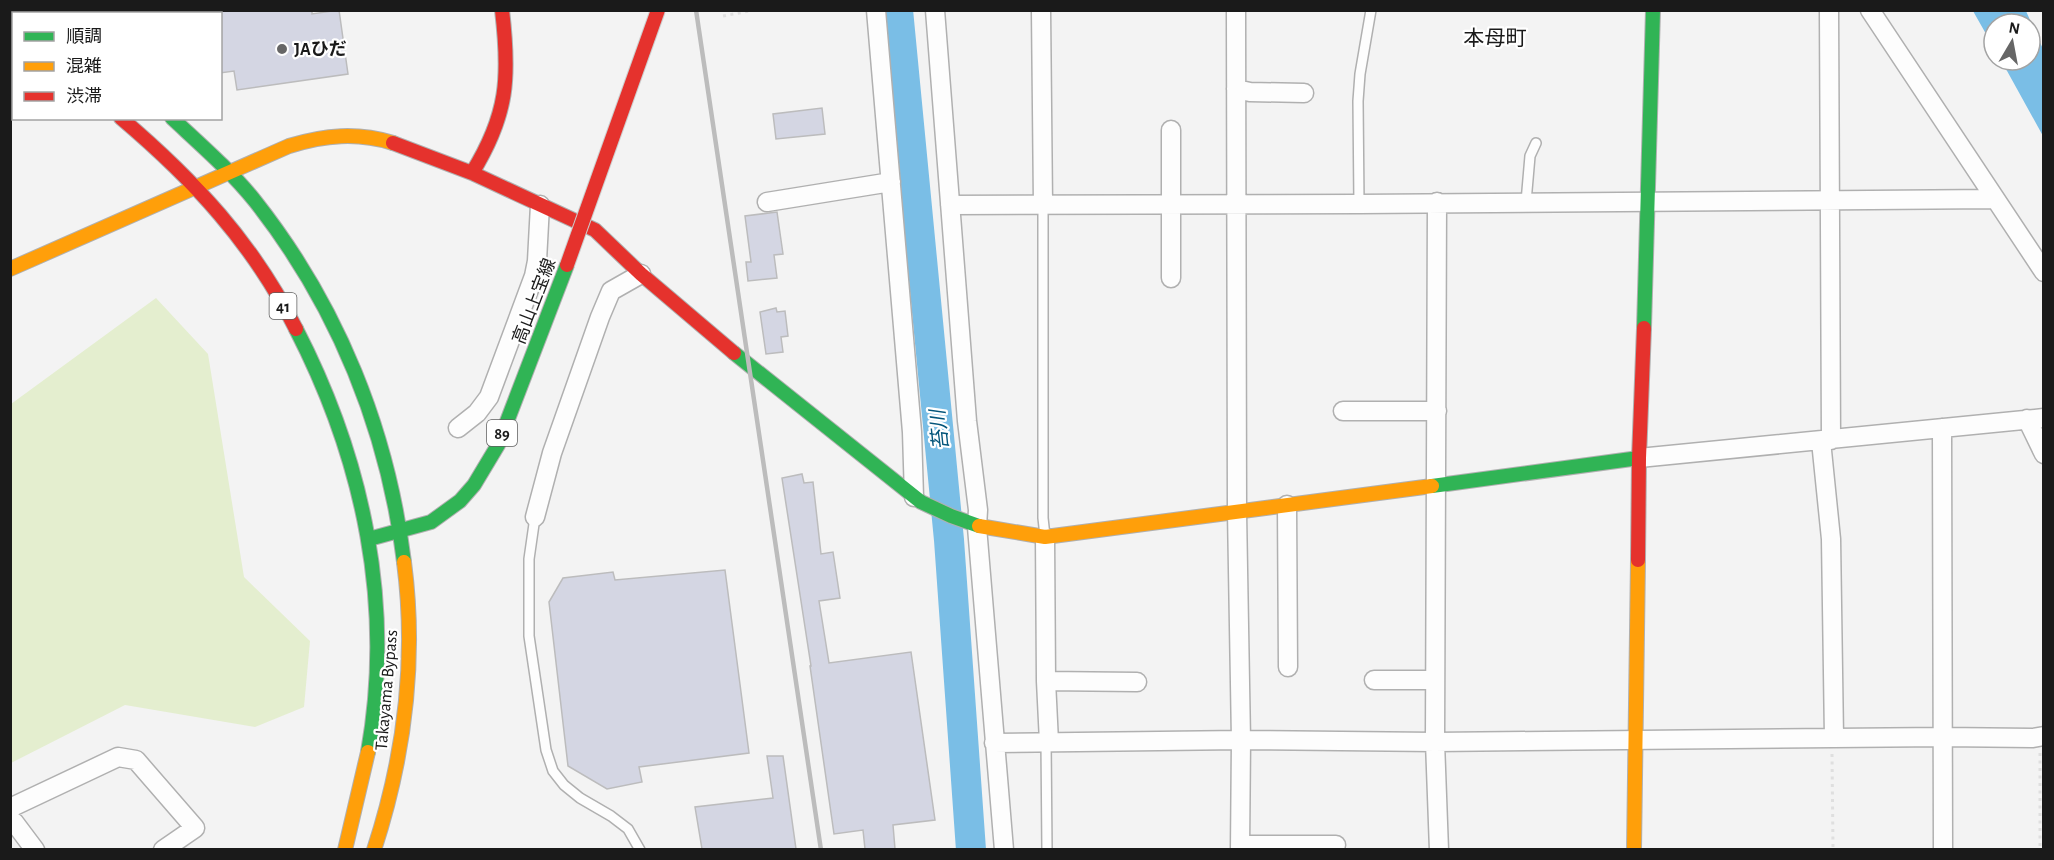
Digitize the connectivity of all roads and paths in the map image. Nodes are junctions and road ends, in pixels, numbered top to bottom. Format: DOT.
graph roads {
  1 [pos="502,10"];
  2 [pos="658,10"];
  3 [pos="755,10"];
  4 [pos="876,10"];
  5 [pos="935,10"];
  6 [pos="1041,10"];
  7 [pos="1236,10"];
  8 [pos="1371,10"];
  9 [pos="1653,10"];
  10 [pos="1829,10"];
  11 [pos="1870,10"];
  12 [pos="723,16"];
  13 [pos="1236,89"];
  14 [pos="1304,93"];
  15 [pos="123,120"];
  16 [pos="174,120"];
  17 [pos="1171,130"];
  18 [pos="1536,143"];
  19 [pos="228,171"];
  20 [pos="472,173"];
  21 [pos="891,182"];
  22 [pos="196,186"];
  23 [pos="1994,199"];
  24 [pos="1830,200"];
  25 [pos="767,202"];
  26 [pos="1437,202"];
  27 [pos="1526,202"];
  28 [pos="1649,202"];
  29 [pos="1236,204"];
  30 [pos="1359,204"];
  31 [pos="540,205"];
  32 [pos="1043,205"];
  33 [pos="1172,205"];
  34 [pos="950,206"];
  35 [pos="10,269"];
  36 [pos="2043,272"];
  37 [pos="641,274"];
  38 [pos="1171,278"];
  39 [pos="1343,411"];
  40 [pos="1437,411"];
  41 [pos="2035,419"];
  42 [pos="458,428"];
  43 [pos="1942,428"];
  44 [pos="1826,441"];
  45 [pos="2043,454"];
  46 [pos="1639,458"];
  47 [pos="1437,486"];
  48 [pos="917,499"];
  49 [pos="1287,506"];
  50 [pos="1237,512"];
  51 [pos="535,517"];
  52 [pos="974,525"];
  53 [pos="401,530"];
  54 [pos="1045,537"];
  55 [pos="369,539"];
  56 [pos="1288,667"];
  57 [pos="1374,680"];
  58 [pos="1435,680"];
  59 [pos="1046,681"];
  60 [pos="1137,682"];
  61 [pos="2042,736"];
  62 [pos="1943,737"];
  63 [pos="1833,738"];
  64 [pos="1241,740"];
  65 [pos="1635,740"];
  66 [pos="1048,741"];
  67 [pos="1435,742"];
  68 [pos="994,743"];
  69 [pos="10,808"];
  70 [pos="10,820"];
  71 [pos="1336,845"];
  72 [pos="1240,847"];
  73 [pos="35,849"];
  74 [pos="163,849"];
  75 [pos="345,849"];
  76 [pos="374,849"];
  77 [pos="640,849"];
  78 [pos="1004,849"];
  79 [pos="1047,849"];
  80 [pos="1438,849"];
  81 [pos="1634,849"];
  82 [pos="1833,849"];
  83 [pos="1943,849"];
  84 [pos="2040,849"];
  1 -- 20 [label="main road"];
  2 -- 53 [label="main road, 高山上宝線 / 89, bridge"];
  3 -- 12 [label="path"];
  4 -- 21 [label="street"];
  5 -- 34 [label="street"];
  6 -- 32 [label="street"];
  7 -- 13 [label="street"];
  8 -- 30 [label="lane"];
  9 -- 28 [label="main road"];
  10 -- 24 [label="street"];
  11 -- 23 [label="street"];
  13 -- 14 [label="street"];
  13 -- 29 [label="street"];
  15 -- 22 [label="main road, 41"];
  16 -- 19 [label="main road, 41"];
  17 -- 33 [label="street"];
  18 -- 27 [label="lane"];
  19 -- 20 [label="main road"];
  19 -- 22 [label="main road"];
  19 -- 53 [label="main road, 41"];
  20 -- 31 [label="main road"];
  21 -- 25 [label="street"];
  21 -- 48 [label="street"];
  22 -- 35 [label="main road"];
  22 -- 55 [label="main road, 41"];
  23 -- 24 [label="street"];
  23 -- 36 [label="street"];
  24 -- 28 [label="street"];
  24 -- 44 [label="street"];
  26 -- 27 [label="street"];
  26 -- 30 [label="street"];
  26 -- 40 [label="street"];
  27 -- 28 [label="street"];
  28 -- 46 [label="main road"];
  29 -- 30 [label="street"];
  29 -- 33 [label="street"];
  29 -- 50 [label="street"];
  31 -- 37 [label="main road"];
  31 -- 42 [label="street"];
  32 -- 33 [label="street"];
  32 -- 34 [label="street"];
  32 -- 54 [label="lane"];
  33 -- 38 [label="street"];
  34 -- 52 [label="street"];
  37 -- 48 [label="main road"];
  37 -- 51 [label="street"];
  39 -- 40 [label="street"];
  40 -- 47 [label="street"];
  41 -- 43 [label="street"];
  41 -- 45 [label="street"];
  43 -- 44 [label="street"];
  43 -- 62 [label="street"];
  44 -- 46 [label="street"];
  44 -- 63 [label="street"];
  46 -- 47 [label="main road"];
  46 -- 65 [label="main road"];
  47 -- 49 [label="main road"];
  47 -- 58 [label="street"];
  48 -- 52 [label="main road"];
  49 -- 50 [label="main road"];
  49 -- 56 [label="street"];
  50 -- 54 [label="main road"];
  50 -- 64 [label="street"];
  51 -- 77 [label="lane"];
  52 -- 54 [label="main road"];
  52 -- 68 [label="street"];
  53 -- 55 [label="main road, 高山上宝線 / 89"];
  53 -- 76 [label="main road, Takayama Bypass / 41"];
  54 -- 59 [label="street"];
  55 -- 75 [label="main road, Takayama Bypass / 41"];
  57 -- 58 [label="street"];
  58 -- 67 [label="street"];
  59 -- 60 [label="street"];
  59 -- 66 [label="street"];
  61 -- 62 [label="street"];
  61 -- 84 [label="path"];
  62 -- 63 [label="street"];
  62 -- 83 [label="street"];
  63 -- 65 [label="street"];
  63 -- 82 [label="path"];
  64 -- 66 [label="street"];
  64 -- 67 [label="street"];
  64 -- 72 [label="street"];
  65 -- 67 [label="street"];
  65 -- 81 [label="main road"];
  66 -- 68 [label="street"];
  66 -- 79 [label="lane"];
  67 -- 80 [label="street"];
  68 -- 78 [label="street"];
  69 -- 74 [label="street"];
  70 -- 73 [label="street"];
  71 -- 72 [label="street"];
}
